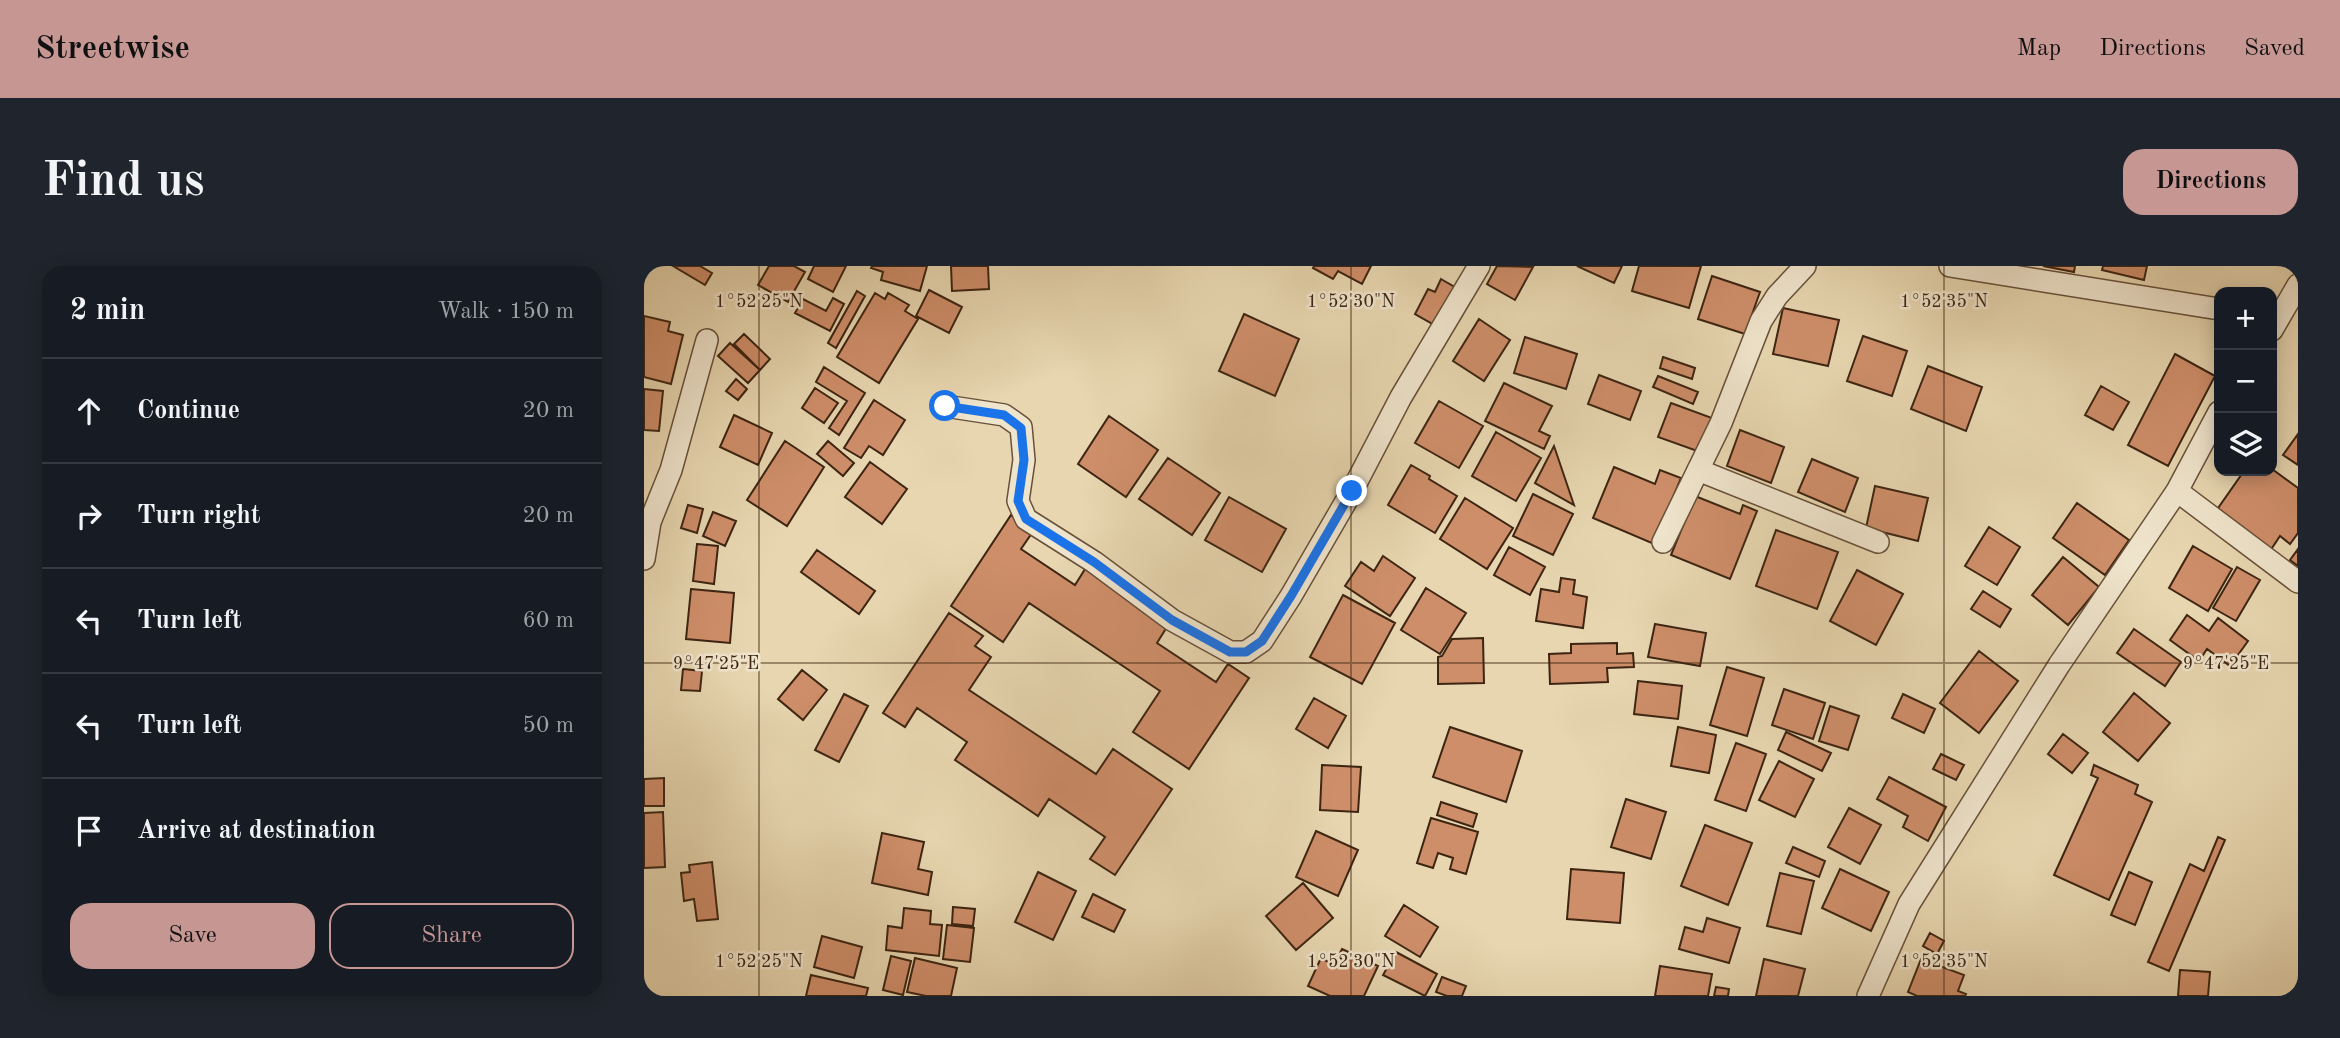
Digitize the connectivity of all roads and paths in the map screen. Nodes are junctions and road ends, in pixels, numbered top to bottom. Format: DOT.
graph roads {
  1 [pos="1479,266"];
  2 [pos="1805,266"];
  3 [pos="1950,266"];
  4 [pos="2298,285"];
  5 [pos="2214,308"];
  6 [pos="2277,316"];
  7 [pos="707,340"];
  8 [pos="945,406"];
  9 [pos="2218,413"];
  10 [pos="1698,470"];
  11 [pos="2177,491"];
  12 [pos="1663,542"];
  13 [pos="1878,542"];
  14 [pos="644,559"];
  15 [pos="2298,582"];
  16 [pos="1868,996"];
  1 -- 8 [label="street"];
  2 -- 10 [label="street"];
  3 -- 5 [label="street"];
  4 -- 6 [label="street"];
  7 -- 14 [label="street"];
  9 -- 11 [label="street"];
  10 -- 12 [label="street"];
  10 -- 13 [label="street"];
  11 -- 15 [label="street"];
  11 -- 16 [label="street"];
}
